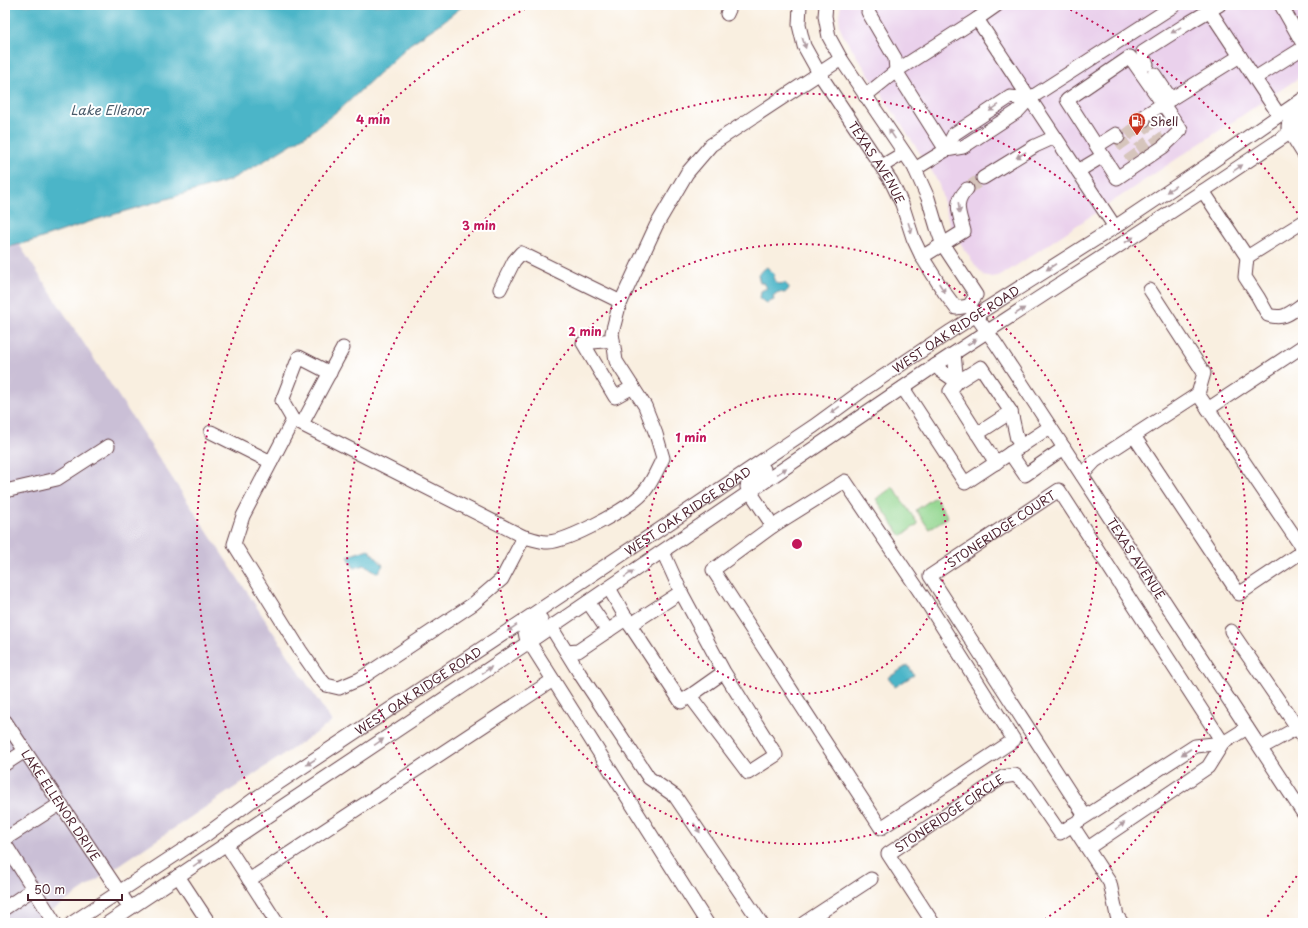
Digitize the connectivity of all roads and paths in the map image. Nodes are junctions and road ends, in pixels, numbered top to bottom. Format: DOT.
graph roads {
  1 [pos="800,5"];
  2 [pos="826,5"];
  3 [pos="870,5"];
  4 [pos="997,5"];
  5 [pos="1175,5"];
  6 [pos="1281,5"];
  7 [pos="1212,7"];
  8 [pos="977,19"];
  9 [pos="1119,42"];
  10 [pos="1303,44"];
  11 [pos="1303,48"];
  12 [pos="1240,56"];
  13 [pos="1130,57"];
  14 [pos="841,60"];
  15 [pos="896,71"];
  16 [pos="819,73"];
  17 [pos="1255,78"];
  18 [pos="865,96"];
  19 [pos="1030,99"];
  20 [pos="1303,99"];
  21 [pos="1166,102"];
  22 [pos="1303,111"];
  23 [pos="1279,115"];
  24 [pos="1303,124"];
  25 [pos="1290,133"];
  26 [pos="1055,137"];
  27 [pos="946,150"];
  28 [pos="1100,151"];
  29 [pos="904,152"];
  30 [pos="1303,153"];
  31 [pos="882,166"];
  32 [pos="915,169"];
  33 [pos="1078,171"];
  34 [pos="983,178"];
  35 [pos="967,189"];
  36 [pos="1203,191"];
  37 [pos="1303,222"];
  38 [pos="1115,227"];
  39 [pos="943,245"];
  40 [pos="922,257"];
  41 [pos="1247,257"];
  42 [pos="500,289"];
  43 [pos="1150,290"];
  44 [pos="621,302"];
  45 [pos="1303,304"];
  46 [pos="973,311"];
  47 [pos="988,332"];
  48 [pos="613,340"];
  49 [pos="1303,346"];
  50 [pos="343,348"];
  51 [pos="954,354"];
  52 [pos="936,365"];
  53 [pos="330,373"];
  54 [pos="958,382"];
  55 [pos="633,387"];
  56 [pos="903,388"];
  57 [pos="1198,394"];
  58 [pos="1208,409"];
  59 [pos="1011,412"];
  60 [pos="298,422"];
  61 [pos="814,426"];
  62 [pos="1050,427"];
  63 [pos="211,432"];
  64 [pos="977,434"];
  65 [pos="1134,436"];
  66 [pos="108,446"];
  67 [pos="1022,446"];
  68 [pos="1064,448"];
  69 [pos="1010,453"];
  70 [pos="271,462"];
  71 [pos="996,463"];
  72 [pos="1082,475"];
  73 [pos="5,491"];
  74 [pos="750,492"];
  75 [pos="773,526"];
  76 [pos="524,537"];
  77 [pos="1303,550"];
  78 [pos="663,552"];
  79 [pos="609,588"];
  80 [pos="568,591"];
  81 [pos="681,592"];
  82 [pos="588,602"];
  83 [pos="628,621"];
  84 [pos="551,627"];
  85 [pos="608,631"];
  86 [pos="1231,631"];
  87 [pos="529,642"];
  88 [pos="567,652"];
  89 [pos="724,672"];
  90 [pos="553,680"];
  91 [pos="690,696"];
  92 [pos="5,721"];
  93 [pos="1247,728"];
  94 [pos="1301,730"];
  95 [pos="1223,743"];
  96 [pos="335,746"];
  97 [pos="1261,748"];
  98 [pos="25,751"];
  99 [pos="5,764"];
  100 [pos="346,764"];
  101 [pos="60,804"];
  102 [pos="1303,813"];
  103 [pos="1085,816"];
  104 [pos="1072,825"];
  105 [pos="5,839"];
  106 [pos="5,844"];
  107 [pos="226,844"];
  108 [pos="1088,848"];
  109 [pos="178,876"];
  110 [pos="871,878"];
  111 [pos="249,880"];
  112 [pos="33,889"];
  113 [pos="120,891"];
  114 [pos="5,908"];
  115 [pos="130,908"];
  116 [pos="55,923"];
  117 [pos="72,923"];
  118 [pos="108,923"];
  119 [pos="209,923"];
  120 [pos="276,923"];
  121 [pos="707,923"];
  122 [pos="761,923"];
  123 [pos="804,923"];
  124 [pos="933,923"];
  125 [pos="1122,923"];
  1 -- 16 [label="street, TEXAS AVENUE, one-way"];
  2 -- 14 [label="street"];
  3 -- 15 [label="street"];
  4 -- 8 [label="street"];
  5 -- 9 [label="street"];
  6 -- 10 [label="street"];
  7 -- 12 [label="street"];
  7 -- 21 [label="street, one-way"];
  8 -- 15 [label="street"];
  8 -- 19 [label="street"];
  9 -- 13 [label="street"];
  9 -- 19 [label="street"];
  11 -- 17 [label="street"];
  12 -- 17 [label="street"];
  12 -- 21 [label="street"];
  13 -- 21 [label="street"];
  13 -- 28 [label="street"];
  14 -- 16 [label="street"];
  14 -- 18 [label="street"];
  15 -- 18 [label="street"];
  15 -- 27 [label="street"];
  16 -- 31 [label="street, TEXAS AVENUE"];
  16 -- 44 [label="street"];
  17 -- 23 [label="street"];
  29 -- 18 [label="street, one-way"];
  19 -- 26 [label="street"];
  19 -- 27 [label="street"];
  20 -- 23 [label="street, WEST OAK RIDGE ROAD"];
  21 -- 28 [label="street"];
  21 -- 28 [label="street"];
  22 -- 25 [label="street"];
  23 -- 38 [label="street, WEST OAK RIDGE ROAD, one-way"];
  24 -- 25 [label="street, WEST OAK RIDGE ROAD"];
  25 -- 30 [label="street"];
  36 -- 25 [label="street, WEST OAK RIDGE ROAD, one-way"];
  26 -- 33 [label="street"];
  26 -- 34 [label="street, one-way"];
  27 -- 32 [label="street"];
  28 -- 33 [label="street"];
  29 -- 31 [label="street"];
  29 -- 32 [label="street"];
  31 -- 40 [label="street, TEXAS AVENUE, one-way"];
  32 -- 39 [label="street"];
  33 -- 38 [label="street"];
  35 -- 39 [label="street, one-way"];
  36 -- 41 [label="street"];
  47 -- 36 [label="street, WEST OAK RIDGE ROAD, one-way"];
  37 -- 41 [label="street"];
  38 -- 46 [label="street, WEST OAK RIDGE ROAD, one-way"];
  39 -- 40 [label="street"];
  39 -- 46 [label="street"];
  40 -- 46 [label="street, TEXAS AVENUE, one-way"];
  41 -- 45 [label="street"];
  42 -- 44 [label="street"];
  43 -- 57 [label="street"];
  44 -- 48 [label="street"];
  46 -- 47 [label="street, TEXAS AVENUE"];
  46 -- 61 [label="street, WEST OAK RIDGE ROAD, one-way"];
  51 -- 47 [label="street, WEST OAK RIDGE ROAD, one-way"];
  47 -- 62 [label="street, TEXAS AVENUE"];
  48 -- 55 [label="street"];
  48 -- 55 [label="street"];
  49 -- 58 [label="street"];
  50 -- 53 [label="street"];
  51 -- 52 [label="street, WEST OAK RIDGE ROAD"];
  51 -- 54 [label="street"];
  52 -- 54 [label="street"];
  52 -- 56 [label="street, WEST OAK RIDGE ROAD"];
  53 -- 60 [label="street"];
  53 -- 60 [label="street"];
  54 -- 59 [label="street"];
  54 -- 64 [label="street"];
  55 -- 76 [label="street"];
  56 -- 71 [label="street"];
  74 -- 56 [label="street, WEST OAK RIDGE ROAD, one-way"];
  57 -- 58 [label="street"];
  57 -- 65 [label="street"];
  58 -- 77 [label="street"];
  59 -- 64 [label="street"];
  59 -- 67 [label="street"];
  60 -- 70 [label="street"];
  60 -- 76 [label="street"];
  61 -- 74 [label="street"];
  61 -- 80 [label="street, WEST OAK RIDGE ROAD"];
  62 -- 67 [label="street"];
  62 -- 68 [label="street, TEXAS AVENUE"];
  63 -- 70 [label="street"];
  64 -- 71 [label="street"];
  65 -- 72 [label="street"];
  65 -- 77 [label="street"];
  66 -- 73 [label="street"];
  67 -- 69 [label="street"];
  68 -- 69 [label="street"];
  68 -- 72 [label="street, TEXAS AVENUE"];
  69 -- 71 [label="street"];
  70 -- 76 [label="street"];
  72 -- 93 [label="street, TEXAS AVENUE"];
  74 -- 75 [label="street"];
  74 -- 78 [label="street, WEST OAK RIDGE ROAD"];
  75 -- 75 [label="street"];
  79 -- 78 [label="street, WEST OAK RIDGE ROAD, one-way"];
  78 -- 81 [label="street"];
  79 -- 82 [label="street, WEST OAK RIDGE ROAD"];
  79 -- 83 [label="street"];
  80 -- 87 [label="street"];
  80 -- 96 [label="street, WEST OAK RIDGE ROAD, one-way"];
  81 -- 83 [label="street"];
  81 -- 89 [label="street"];
  82 -- 84 [label="street, WEST OAK RIDGE ROAD"];
  82 -- 85 [label="street"];
  83 -- 85 [label="street"];
  83 -- 91 [label="street"];
  84 -- 87 [label="street, WEST OAK RIDGE ROAD"];
  84 -- 88 [label="street"];
  85 -- 88 [label="street"];
  86 -- 94 [label="street"];
  87 -- 90 [label="street"];
  100 -- 87 [label="street, WEST OAK RIDGE ROAD, one-way"];
  88 -- 122 [label="street, one-way"];
  89 -- 91 [label="street"];
  89 -- 91 [label="street"];
  90 -- 111 [label="street"];
  90 -- 121 [label="street"];
  92 -- 98 [label="street, LAKE ELLENOR DRIVE"];
  93 -- 95 [label="street"];
  93 -- 97 [label="street, TEXAS AVENUE"];
  94 -- 97 [label="street"];
  95 -- 103 [label="street, one-way"];
  95 -- 103 [label="street, STONERIDGE COURT"];
  108 -- 95 [label="street, one-way"];
  96 -- 100 [label="street"];
  96 -- 113 [label="street, WEST OAK RIDGE ROAD, one-way"];
  97 -- 102 [label="street, TEXAS AVENUE"];
  98 -- 99 [label="street"];
  98 -- 101 [label="street, LAKE ELLENOR DRIVE"];
  100 -- 107 [label="street, WEST OAK RIDGE ROAD"];
  101 -- 105 [label="street"];
  101 -- 113 [label="street, LAKE ELLENOR DRIVE"];
  103 -- 104 [label="street"];
  104 -- 108 [label="street"];
  104 -- 124 [label="street, STONERIDGE CIRCLE"];
  106 -- 112 [label="street"];
  109 -- 107 [label="street, WEST OAK RIDGE ROAD, one-way"];
  107 -- 111 [label="street"];
  108 -- 125 [label="street"];
  109 -- 115 [label="street, WEST OAK RIDGE ROAD"];
  109 -- 119 [label="street"];
  110 -- 123 [label="street"];
  111 -- 120 [label="street"];
  112 -- 114 [label="street"];
  112 -- 116 [label="street"];
  113 -- 115 [label="street, LAKE ELLENOR DRIVE"];
  113 -- 117 [label="street, WEST OAK RIDGE ROAD"];
  115 -- 118 [label="street, WEST OAK RIDGE ROAD"];
}
